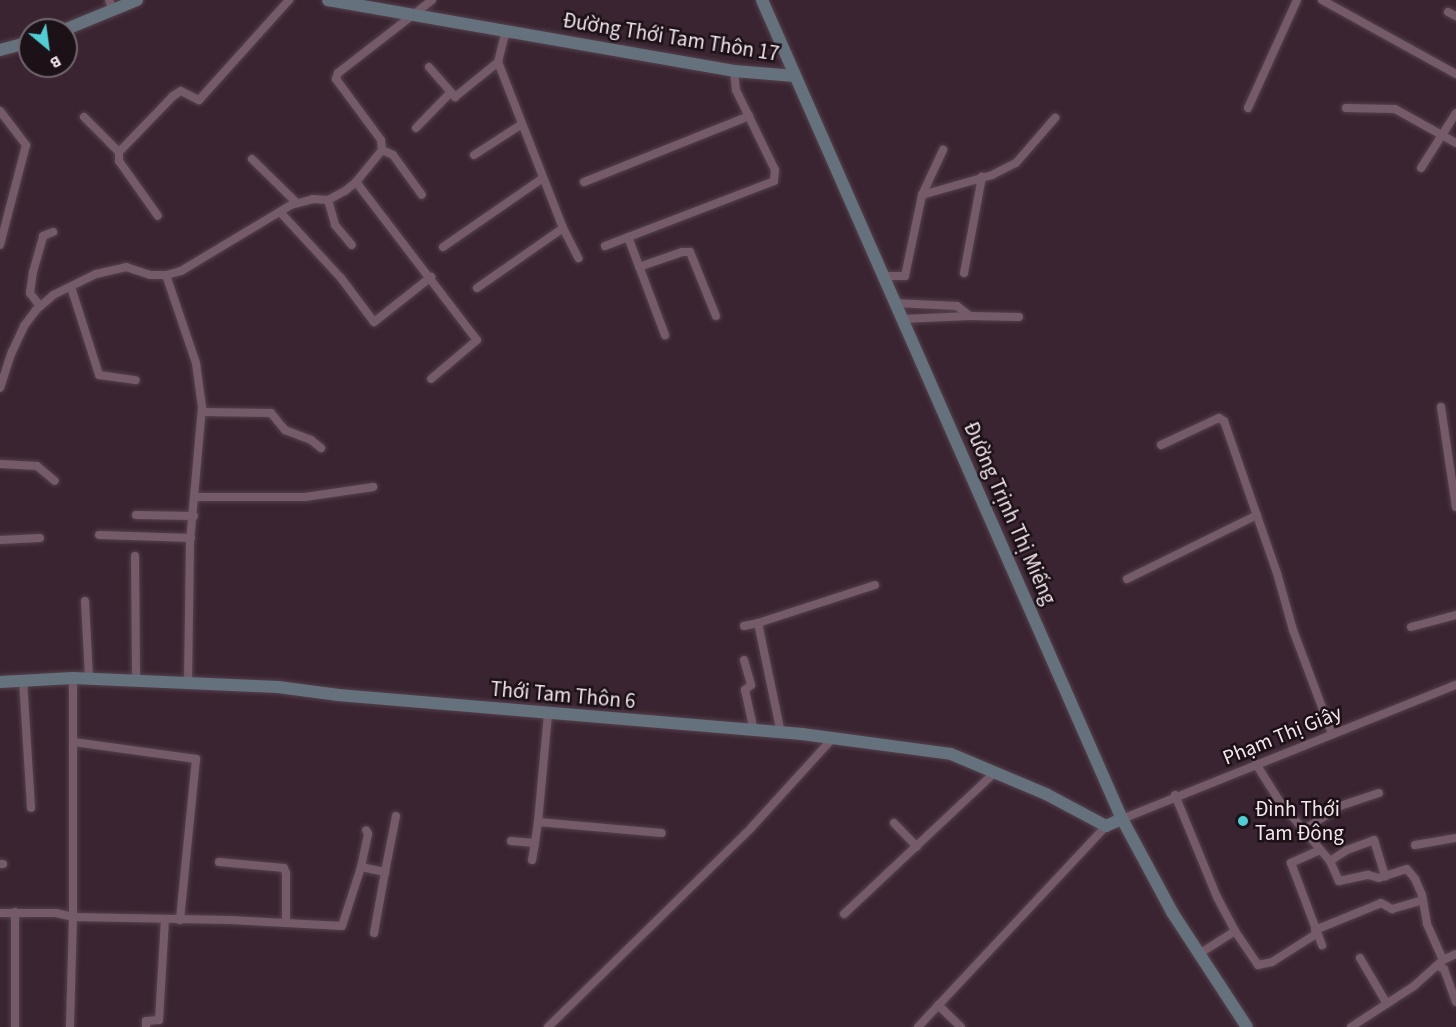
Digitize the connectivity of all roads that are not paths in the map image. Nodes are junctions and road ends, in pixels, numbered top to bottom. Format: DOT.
graph roads {
  1 [pos="137,0"];
  2 [pos="289,0"];
  3 [pos="328,0"];
  4 [pos="432,0"];
  5 [pos="762,0"];
  6 [pos="1298,0"];
  7 [pos="1322,0"];
  8 [pos="111,5"];
  9 [pos="389,5"];
  10 [pos="411,14"];
  11 [pos="78,23"];
  12 [pos="506,30"];
  13 [pos="18,45"];
  14 [pos="0,50"];
  15 [pos="498,62"];
  16 [pos="429,67"];
  17 [pos="734,71"];
  18 [pos="1456,74"];
  19 [pos="795,76"];
  20 [pos="451,92"];
  21 [pos="1248,108"];
  22 [pos="1346,108"];
  23 [pos="0,111"];
  24 [pos="1456,113"];
  25 [pos="749,116"];
  26 [pos="84,117"];
  27 [pos="1055,118"];
  28 [pos="522,124"];
  29 [pos="416,129"];
  30 [pos="1442,135"];
  31 [pos="1456,143"];
  32 [pos="382,150"];
  33 [pos="943,150"];
  34 [pos="119,152"];
  35 [pos="474,154"];
  36 [pos="252,159"];
  37 [pos="1424,165"];
  38 [pos="982,177"];
  39 [pos="543,178"];
  40 [pos="356,182"];
  41 [pos="584,182"];
  42 [pos="422,195"];
  43 [pos="921,195"];
  44 [pos="328,200"];
  45 [pos="297,203"];
  46 [pos="280,212"];
  47 [pos="158,216"];
  48 [pos="563,228"];
  49 [pos="53,232"];
  50 [pos="628,237"];
  51 [pos="0,245"];
  52 [pos="352,245"];
  53 [pos="605,246"];
  54 [pos="443,247"];
  55 [pos="578,258"];
  56 [pos="639,267"];
  57 [pos="964,273"];
  58 [pos="166,275"];
  59 [pos="882,276"];
  60 [pos="431,277"];
  61 [pos="71,286"];
  62 [pos="477,288"];
  63 [pos="894,303"];
  64 [pos="40,306"];
  65 [pos="716,316"];
  66 [pos="970,316"];
  67 [pos="1019,317"];
  68 [pos="902,319"];
  69 [pos="665,335"];
  70 [pos="136,380"];
  71 [pos="431,380"];
  72 [pos="0,388"];
  73 [pos="1442,407"];
  74 [pos="202,412"];
  75 [pos="1161,446"];
  76 [pos="321,448"];
  77 [pos="0,464"];
  78 [pos="55,481"];
  79 [pos="373,487"];
  80 [pos="196,497"];
  81 [pos="1456,507"];
  82 [pos="136,515"];
  83 [pos="194,516"];
  84 [pos="1257,516"];
  85 [pos="99,535"];
  86 [pos="40,538"];
  87 [pos="191,538"];
  88 [pos="0,540"];
  89 [pos="135,556"];
  90 [pos="1127,579"];
  91 [pos="875,585"];
  92 [pos="85,601"];
  93 [pos="1456,615"];
  94 [pos="758,623"];
  95 [pos="744,626"];
  96 [pos="1411,627"];
  97 [pos="744,660"];
  98 [pos="73,678"];
  99 [pos="89,678"];
  100 [pos="23,680"];
  101 [pos="136,680"];
  102 [pos="0,682"];
  103 [pos="188,684"];
  104 [pos="1456,685"];
  105 [pos="548,714"];
  106 [pos="754,731"];
  107 [pos="781,733"];
  108 [pos="1332,734"];
  109 [pos="831,739"];
  110 [pos="74,742"];
  111 [pos="1256,764"];
  112 [pos="995,772"];
  113 [pos="1379,793"];
  114 [pos="1175,795"];
  115 [pos="31,808"];
  116 [pos="396,816"];
  117 [pos="1122,819"];
  118 [pos="538,822"];
  119 [pos="894,823"];
  120 [pos="1106,826"];
  121 [pos="366,830"];
  122 [pos="1302,831"];
  123 [pos="662,833"];
  124 [pos="1456,838"];
  125 [pos="511,841"];
  126 [pos="535,843"];
  127 [pos="1415,845"];
  128 [pos="917,847"];
  129 [pos="1320,850"];
  130 [pos="532,860"];
  131 [pos="1330,861"];
  132 [pos="219,862"];
  133 [pos="361,867"];
  134 [pos="385,872"];
  135 [pos="1385,876"];
  136 [pos="1423,900"];
  137 [pos="15,912"];
  138 [pos="0,913"];
  139 [pos="844,914"];
  140 [pos="73,917"];
  141 [pos="165,920"];
  142 [pos="180,920"];
  143 [pos="286,922"];
  144 [pos="1235,930"];
  145 [pos="1315,932"];
  146 [pos="374,933"];
  147 [pos="1322,945"];
  148 [pos="1198,954"];
  149 [pos="1456,954"];
  150 [pos="1360,958"];
  151 [pos="1441,963"];
  152 [pos="1456,1002"];
  153 [pos="1387,1004"];
  154 [pos="938,1005"];
  155 [pos="15,1027"];
  156 [pos="70,1027"];
  157 [pos="146,1027"];
  158 [pos="548,1027"];
  159 [pos="918,1027"];
  160 [pos="961,1027"];
  161 [pos="1247,1027"];
  162 [pos="1351,1027"];
  1 -- 8 [label="street"];
  2 -- 34 [label="street"];
  3 -- 9 [label="street, Đường Thới Tam Thôn 17"];
  4 -- 10 [label="street"];
  5 -- 19 [label="street, Đường Trịnh Thị Miếng"];
  6 -- 21 [label="street"];
  7 -- 18 [label="street"];
  8 -- 11 [label="street"];
  9 -- 10 [label="street, Đường Thới Tam Thôn 17"];
  10 -- 12 [label="street, Đường Thới Tam Thôn 17"];
  10 -- 32 [label="street"];
  12 -- 15 [label="street"];
  12 -- 17 [label="street, Đường Thới Tam Thôn 17"];
  13 -- 14 [label="street"];
  15 -- 20 [label="street"];
  15 -- 28 [label="street"];
  16 -- 20 [label="street"];
  17 -- 19 [label="street, Đường Thới Tam Thôn 17"];
  17 -- 25 [label="street"];
  19 -- 59 [label="street, Đường Trịnh Thị Miếng"];
  20 -- 29 [label="street"];
  22 -- 30 [label="street"];
  23 -- 51 [label="street"];
  24 -- 30 [label="street"];
  25 -- 41 [label="street"];
  25 -- 50 [label="street"];
  26 -- 34 [label="street"];
  27 -- 38 [label="street"];
  28 -- 35 [label="street"];
  28 -- 39 [label="street"];
  30 -- 31 [label="street"];
  30 -- 37 [label="street"];
  32 -- 40 [label="street"];
  32 -- 42 [label="street"];
  33 -- 43 [label="street"];
  34 -- 47 [label="street"];
  36 -- 45 [label="street"];
  38 -- 43 [label="street"];
  38 -- 57 [label="street"];
  39 -- 48 [label="street"];
  39 -- 54 [label="street"];
  40 -- 44 [label="street"];
  40 -- 60 [label="street"];
  43 -- 59 [label="street"];
  44 -- 45 [label="street"];
  44 -- 52 [label="street"];
  45 -- 46 [label="street"];
  46 -- 58 [label="street"];
  46 -- 60 [label="street"];
  48 -- 55 [label="street"];
  48 -- 62 [label="street"];
  49 -- 64 [label="street"];
  50 -- 53 [label="street"];
  50 -- 56 [label="street"];
  56 -- 65 [label="street"];
  56 -- 69 [label="street"];
  58 -- 61 [label="street"];
  58 -- 74 [label="street"];
  59 -- 63 [label="street, Đường Trịnh Thị Miếng"];
  60 -- 71 [label="street"];
  61 -- 64 [label="street"];
  61 -- 70 [label="street"];
  63 -- 66 [label="street"];
  63 -- 68 [label="street, Đường Trịnh Thị Miếng"];
  64 -- 72 [label="street"];
  66 -- 67 [label="street"];
  66 -- 68 [label="street"];
  68 -- 117 [label="street, Đường Trịnh Thị Miếng"];
  73 -- 81 [label="street"];
  74 -- 76 [label="street"];
  74 -- 80 [label="street"];
  75 -- 84 [label="street"];
  77 -- 78 [label="street"];
  79 -- 80 [label="street"];
  80 -- 83 [label="street"];
  82 -- 83 [label="street"];
  83 -- 87 [label="street"];
  84 -- 90 [label="street"];
  84 -- 108 [label="street"];
  85 -- 87 [label="street"];
  86 -- 88 [label="street"];
  87 -- 103 [label="street"];
  89 -- 101 [label="street"];
  91 -- 94 [label="street"];
  92 -- 99 [label="street"];
  93 -- 96 [label="street"];
  94 -- 95 [label="street"];
  94 -- 107 [label="street"];
  97 -- 106 [label="street"];
  98 -- 99 [label="street, Thới Tam Thôn 6"];
  98 -- 100 [label="street, Thới Tam Thôn 6"];
  98 -- 110 [label="street"];
  99 -- 101 [label="street, Thới Tam Thôn 6"];
  100 -- 102 [label="street, Thới Tam Thôn 6"];
  100 -- 115 [label="street"];
  101 -- 103 [label="street, Thới Tam Thôn 6"];
  103 -- 105 [label="street, Thới Tam Thôn 6"];
  104 -- 108 [label="street, Phạm Thị Giây"];
  105 -- 106 [label="street, Thới Tam Thôn 6"];
  105 -- 118 [label="street"];
  106 -- 107 [label="street, Thới Tam Thôn 6"];
  107 -- 109 [label="street, Thới Tam Thôn 6"];
  108 -- 111 [label="street, Phạm Thị Giây"];
  109 -- 112 [label="street, Thới Tam Thôn 6"];
  109 -- 158 [label="street"];
  110 -- 140 [label="street"];
  110 -- 142 [label="street"];
  111 -- 114 [label="street, Phạm Thị Giây"];
  111 -- 122 [label="street"];
  112 -- 120 [label="street, Thới Tam Thôn 6"];
  112 -- 128 [label="street"];
  113 -- 122 [label="street"];
  114 -- 117 [label="street, Phạm Thị Giây"];
  114 -- 144 [label="street"];
  116 -- 134 [label="street"];
  117 -- 120 [label="street"];
  117 -- 148 [label="street, Đường Trịnh Thị Miếng"];
  118 -- 123 [label="street"];
  118 -- 126 [label="street"];
  119 -- 128 [label="street"];
  120 -- 154 [label="street"];
  121 -- 133 [label="street"];
  122 -- 129 [label="street"];
  124 -- 127 [label="street"];
  125 -- 126 [label="street"];
  126 -- 130 [label="street"];
  128 -- 139 [label="street"];
  129 -- 131 [label="street"];
  129 -- 145 [label="street"];
  131 -- 135 [label="street"];
  131 -- 135 [label="street"];
  132 -- 143 [label="street"];
  133 -- 134 [label="street"];
  133 -- 143 [label="street"];
  134 -- 146 [label="street"];
  135 -- 136 [label="street"];
  136 -- 145 [label="street"];
  136 -- 151 [label="street"];
  137 -- 138 [label="street"];
  137 -- 140 [label="street"];
  137 -- 155 [label="street"];
  140 -- 141 [label="street"];
  140 -- 156 [label="street"];
  141 -- 142 [label="street"];
  141 -- 157 [label="street"];
  142 -- 143 [label="street"];
  144 -- 145 [label="street"];
  144 -- 148 [label="street"];
  145 -- 147 [label="street"];
  148 -- 161 [label="street, Đường Trịnh Thị Miếng"];
  149 -- 151 [label="street"];
  150 -- 153 [label="street"];
  151 -- 152 [label="street"];
  151 -- 153 [label="street"];
  153 -- 162 [label="street"];
  154 -- 159 [label="street"];
  154 -- 160 [label="street"];
}
